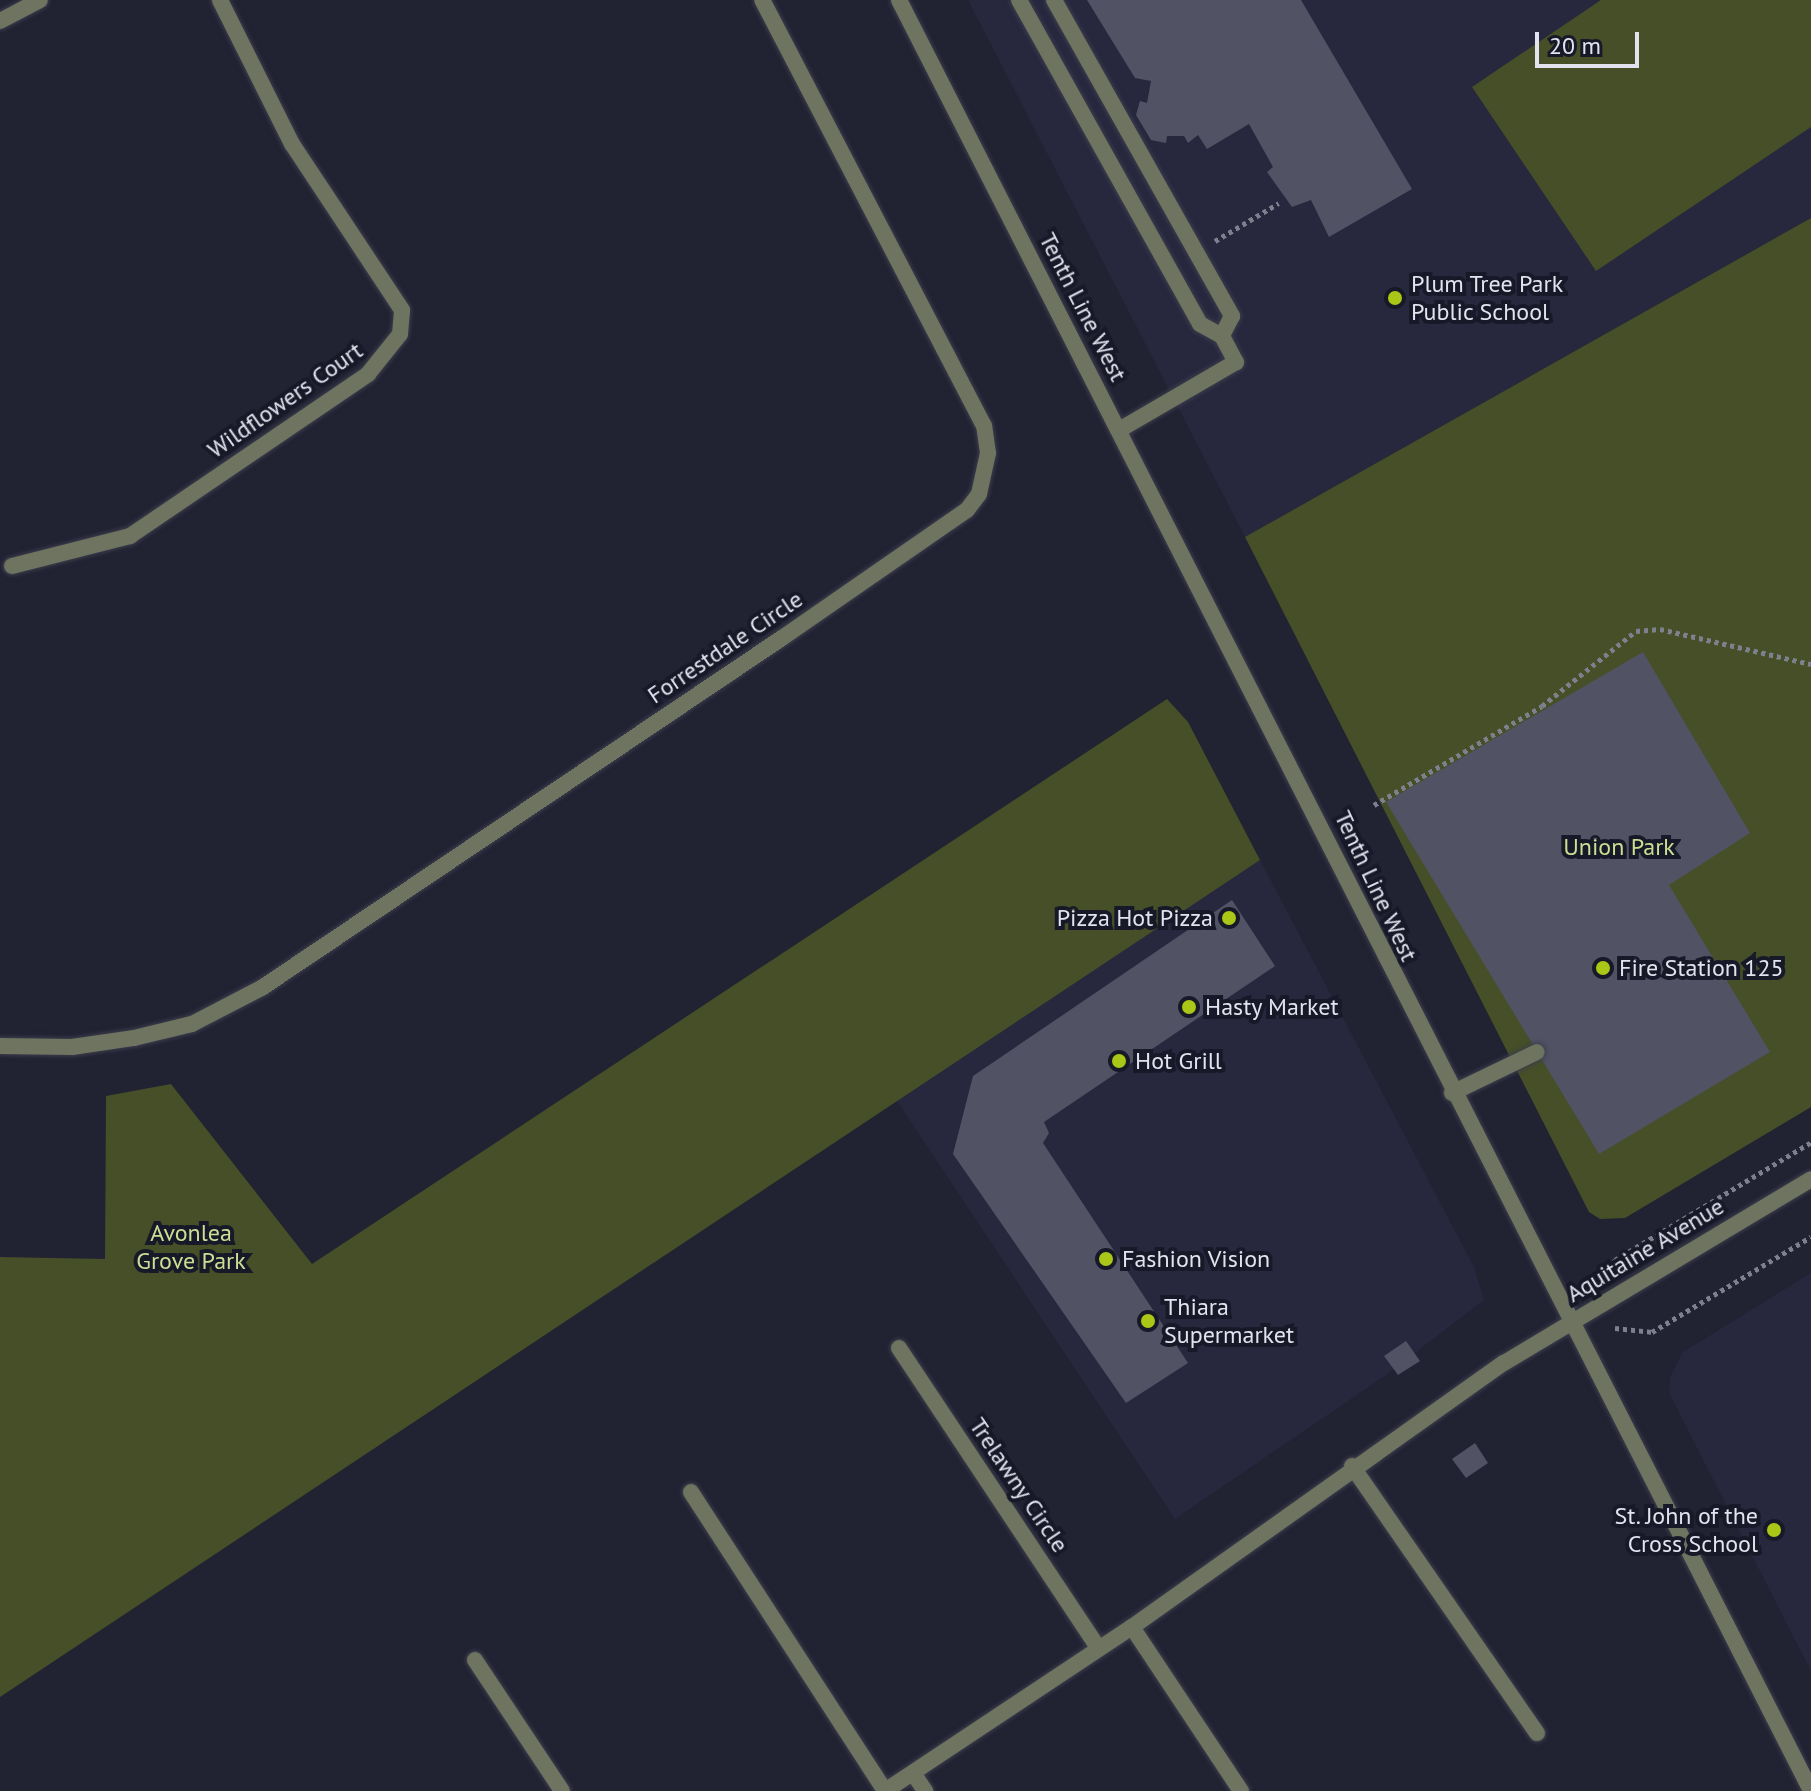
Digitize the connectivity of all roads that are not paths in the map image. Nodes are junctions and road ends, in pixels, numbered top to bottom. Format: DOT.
graph roads {
  1 [pos="40,0"];
  2 [pos="220,0"];
  3 [pos="762,0"];
  4 [pos="899,0"];
  5 [pos="1019,0"];
  6 [pos="1054,0"];
  7 [pos="0,21"];
  8 [pos="1222,336"];
  9 [pos="1119,430"];
  10 [pos="12,566"];
  11 [pos="0,1046"];
  12 [pos="1537,1052"];
  13 [pos="1452,1093"];
  14 [pos="1811,1179"];
  15 [pos="1571,1322"];
  16 [pos="899,1348"];
  17 [pos="1352,1466"];
  18 [pos="691,1492"];
  19 [pos="1132,1627"];
  20 [pos="1098,1648"];
  21 [pos="475,1660"];
  22 [pos="1537,1733"];
  23 [pos="913,1773"];
  24 [pos="562,1791"];
  25 [pos="885,1791"];
  26 [pos="925,1791"];
  27 [pos="1241,1791"];
  28 [pos="1811,1791"];
  1 -- 7 [label="street"];
  2 -- 10 [label="street, Wildflowers Court"];
  3 -- 11 [label="street, Forrestdale Circle"];
  4 -- 9 [label="street, Tenth Line West"];
  5 -- 8 [label="street"];
  6 -- 8 [label="street"];
  8 -- 9 [label="street"];
  9 -- 13 [label="street, Tenth Line West"];
  12 -- 13 [label="street"];
  13 -- 15 [label="street, Tenth Line West"];
  14 -- 15 [label="street, Aquitaine Avenue"];
  15 -- 17 [label="street, Aquitaine Avenue"];
  15 -- 28 [label="street, Tenth Line West"];
  16 -- 20 [label="street, Trelawny Circle"];
  17 -- 19 [label="street"];
  17 -- 22 [label="street"];
  18 -- 25 [label="street"];
  19 -- 20 [label="street"];
  19 -- 27 [label="street"];
  20 -- 23 [label="street"];
  21 -- 24 [label="street"];
  23 -- 25 [label="street"];
  23 -- 26 [label="street"];
}
